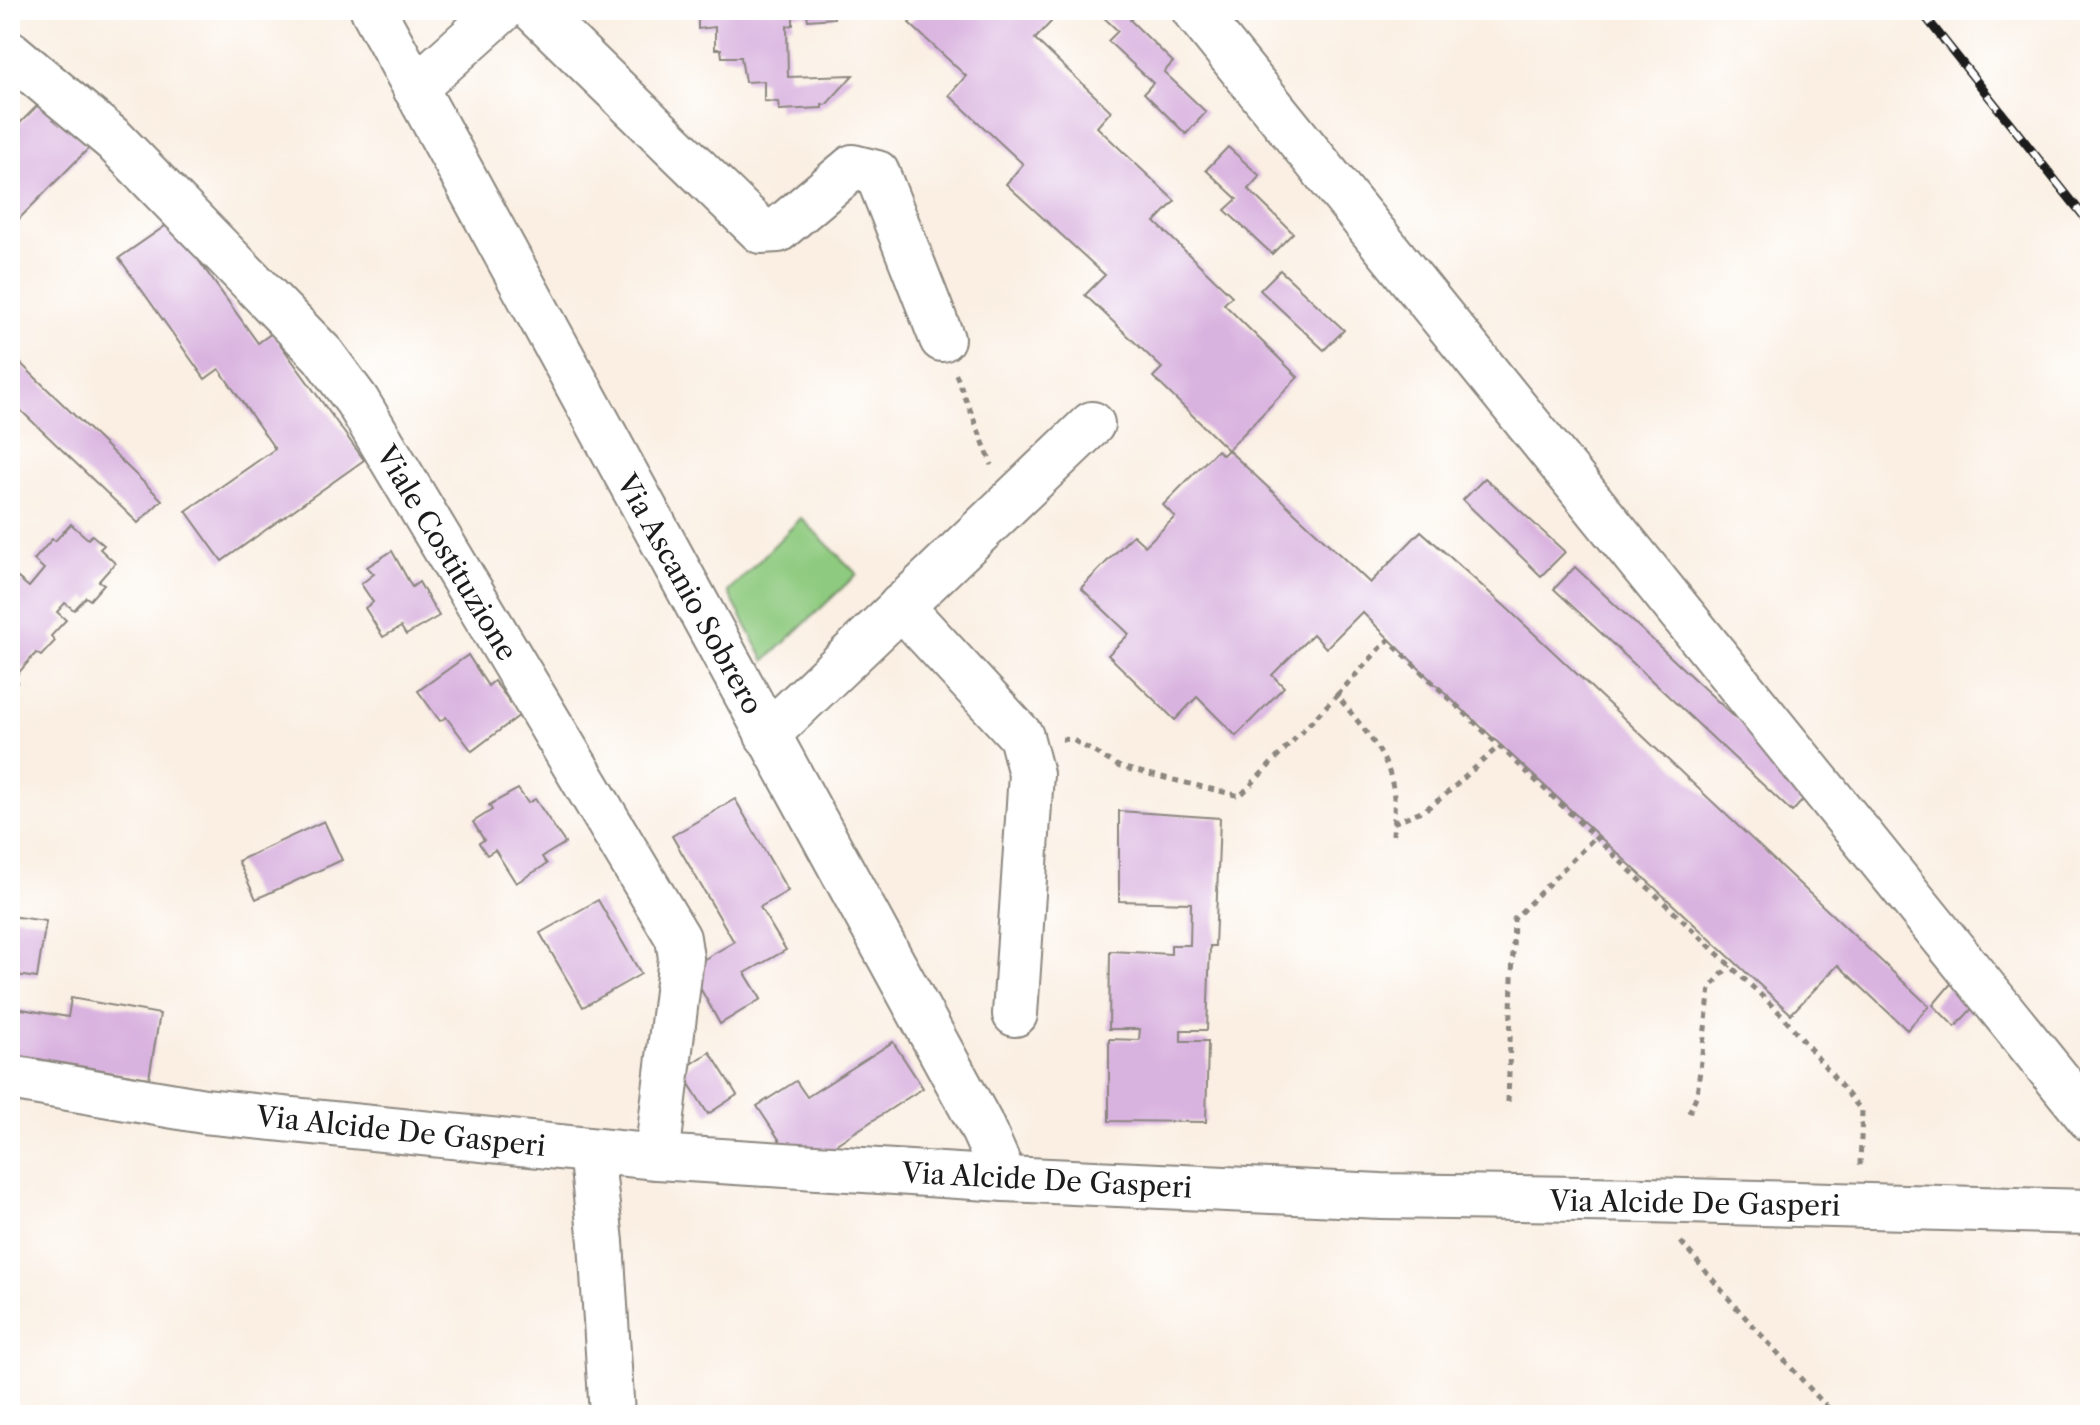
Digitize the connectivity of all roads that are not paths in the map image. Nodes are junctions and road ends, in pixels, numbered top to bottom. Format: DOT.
graph roads {
  1 [pos="373,10"];
  2 [pos="502,10"];
  3 [pos="534,10"];
  4 [pos="1194,10"];
  5 [pos="16,66"];
  6 [pos="415,88"];
  7 [pos="942,339"];
  8 [pos="1092,424"];
  9 [pos="901,606"];
  10 [pos="767,735"];
  11 [pos="1015,1014"];
  12 [pos="10,1078"];
  13 [pos="2090,1119"];
  14 [pos="591,1151"];
  15 [pos="657,1157"];
  16 [pos="1005,1179"];
  17 [pos="2090,1212"];
  18 [pos="612,1415"];
  1 -- 6 [label="street, Via Ascanio Sobrero"];
  2 -- 6 [label="street"];
  3 -- 7 [label="street"];
  4 -- 13 [label="street"];
  5 -- 15 [label="street, Viale Costituzione"];
  6 -- 10 [label="street, Via Ascanio Sobrero"];
  8 -- 9 [label="street"];
  9 -- 10 [label="street"];
  9 -- 11 [label="street"];
  10 -- 16 [label="street, Via Ascanio Sobrero"];
  12 -- 14 [label="street, Via Alcide De Gasperi"];
  14 -- 15 [label="street, Via Alcide De Gasperi"];
  14 -- 18 [label="street"];
  15 -- 16 [label="street, Via Alcide De Gasperi"];
  16 -- 17 [label="street, Via Alcide De Gasperi"];
}
